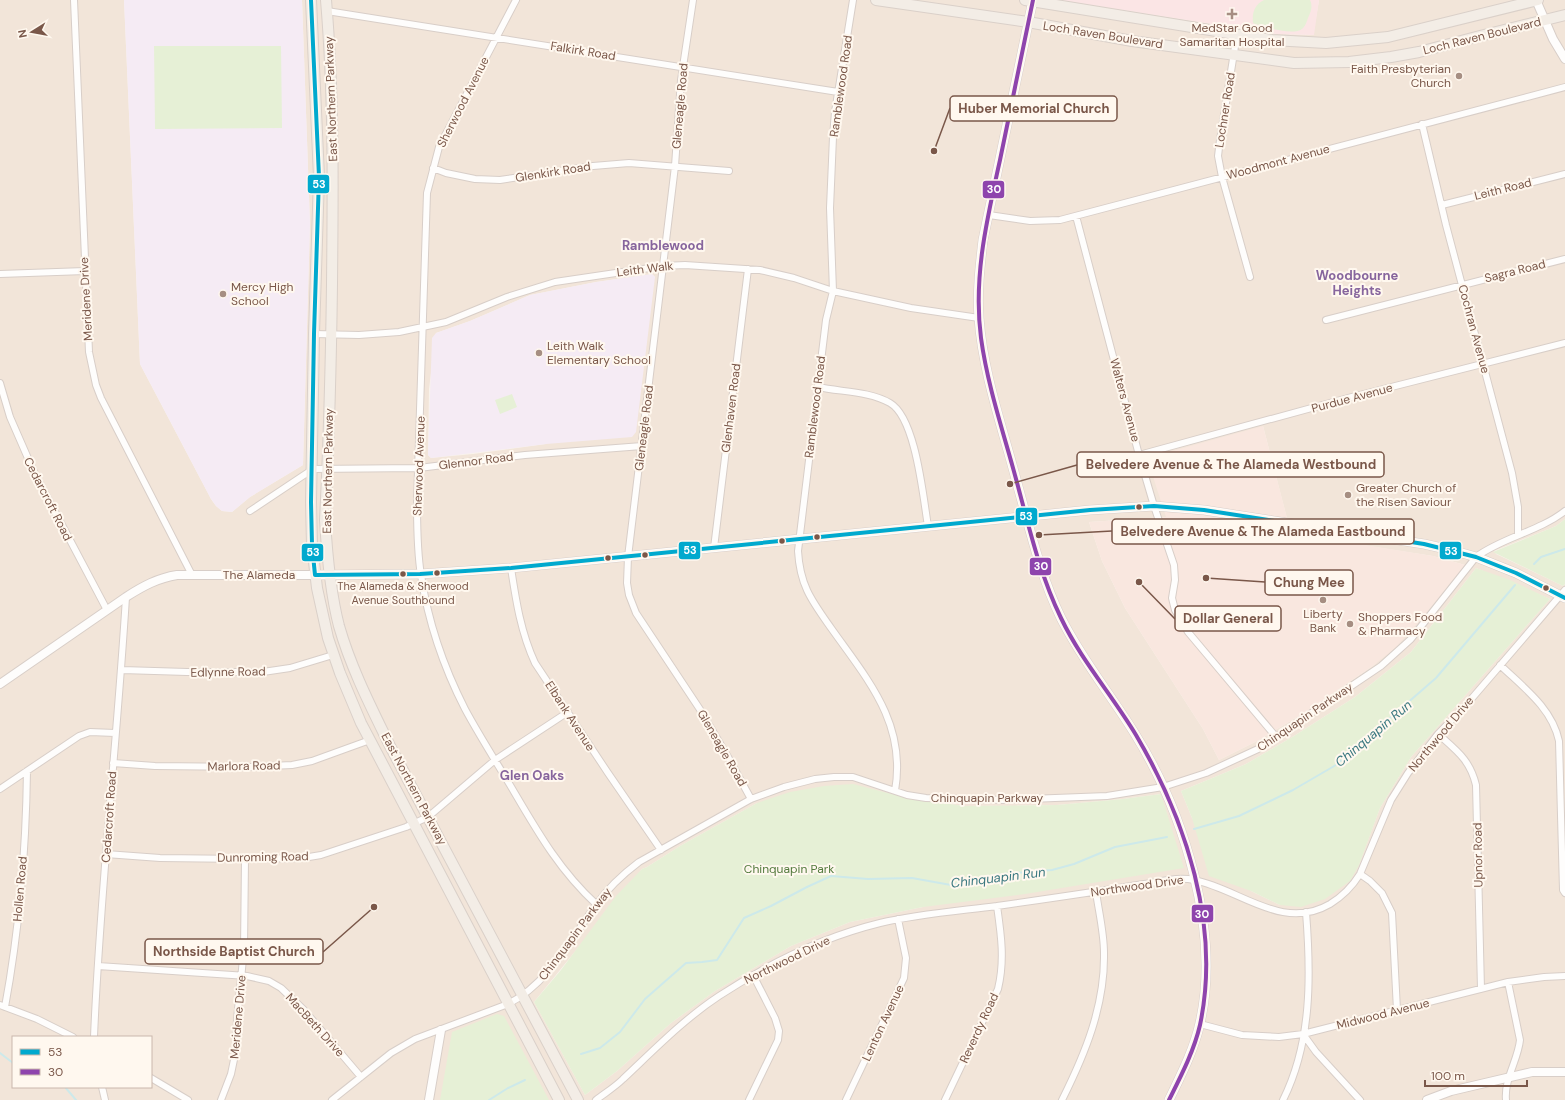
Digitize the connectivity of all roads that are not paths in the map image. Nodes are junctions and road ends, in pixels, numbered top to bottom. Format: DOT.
graph roads {
  1 [pos="74,0"];
  2 [pos="311,0"];
  3 [pos="326,0"];
  4 [pos="516,0"];
  5 [pos="693,0"];
  6 [pos="853,0"];
  7 [pos="876,0"];
  8 [pos="1030,0"];
  9 [pos="1537,0"];
  10 [pos="327,11"];
  11 [pos="1565,15"];
  12 [pos="1544,20"];
  13 [pos="1028,22"];
  14 [pos="1237,34"];
  15 [pos="496,38"];
  16 [pos="1234,54"];
  17 [pos="1565,59"];
  18 [pos="683,67"];
  19 [pos="1565,87"];
  20 [pos="838,92"];
  21 [pos="1422,124"];
  22 [pos="675,166"];
  23 [pos="433,168"];
  24 [pos="729,171"];
  25 [pos="1565,174"];
  26 [pos="1222,177"];
  27 [pos="1442,205"];
  28 [pos="989,215"];
  29 [pos="1076,216"];
  30 [pos="1565,259"];
  31 [pos="663,266"];
  32 [pos="748,269"];
  33 [pos="85,271"];
  34 [pos="0,274"];
  35 [pos="1250,277"];
  36 [pos="1462,284"];
  37 [pos="833,291"];
  38 [pos="979,318"];
  39 [pos="1326,320"];
  40 [pos="423,327"];
  41 [pos="314,334"];
  42 [pos="331,334"];
  43 [pos="1565,343"];
  44 [pos="1483,364"];
  45 [pos="0,383"];
  46 [pos="818,387"];
  47 [pos="642,446"];
  48 [pos="1139,455"];
  49 [pos="313,468"];
  50 [pos="328,468"];
  51 [pos="419,468"];
  52 [pos="1154,506"];
  53 [pos="1565,510"];
  54 [pos="250,511"];
  55 [pos="1026,516"];
  56 [pos="928,526"];
  57 [pos="1518,535"];
  58 [pos="799,540"];
  59 [pos="714,548"];
  60 [pos="628,556"];
  61 [pos="1476,557"];
  62 [pos="511,568"];
  63 [pos="420,574"];
  64 [pos="192,575"];
  65 [pos="315,575"];
  66 [pos="330,575"];
  67 [pos="1564,595"];
  68 [pos="126,597"];
  69 [pos="107,610"];
  70 [pos="333,655"];
  71 [pos="1500,665"];
  72 [pos="122,670"];
  73 [pos="0,684"];
  74 [pos="568,712"];
  75 [pos="115,733"];
  76 [pos="1438,734"];
  77 [pos="1277,738"];
  78 [pos="370,740"];
  79 [pos="495,760"];
  80 [pos="113,763"];
  81 [pos="27,771"];
  82 [pos="1163,787"];
  83 [pos="0,790"];
  84 [pos="895,791"];
  85 [pos="751,799"];
  86 [pos="428,817"];
  87 [pos="414,824"];
  88 [pos="661,850"];
  89 [pos="106,854"];
  90 [pos="245,859"];
  91 [pos="1360,874"];
  92 [pos="1195,880"];
  93 [pos="1096,892"];
  94 [pos="1565,893"];
  95 [pos="596,904"];
  96 [pos="997,906"];
  97 [pos="1306,912"];
  98 [pos="898,919"];
  99 [pos="98,966"];
  100 [pos="242,975"];
  101 [pos="753,975"];
  102 [pos="1565,976"];
  103 [pos="1508,982"];
  104 [pos="1481,989"];
  105 [pos="523,996"];
  106 [pos="508,1004"];
  107 [pos="2,1006"];
  108 [pos="1397,1010"];
  109 [pos="1200,1024"];
  110 [pos="441,1030"];
  111 [pos="1303,1034"];
  112 [pos="71,1036"];
  113 [pos="94,1036"];
  114 [pos="1565,1072"];
  115 [pos="361,1077"];
  116 [pos="1510,1077"];
  117 [pos="152,1079"];
  118 [pos="102,1088"];
  119 [pos="105,1100"];
  120 [pos="188,1100"];
  121 [pos="221,1100"];
  122 [pos="332,1100"];
  123 [pos="429,1100"];
  124 [pos="559,1100"];
  125 [pos="578,1100"];
  126 [pos="596,1100"];
  127 [pos="749,1100"];
  128 [pos="846,1100"];
  129 [pos="945,1100"];
  130 [pos="1062,1100"];
  131 [pos="1169,1100"];
  132 [pos="1283,1100"];
  133 [pos="1360,1100"];
  134 [pos="1427,1100"];
  135 [pos="1506,1100"];
  1 -- 33 [label="street, Meridene Drive"];
  2 -- 41 [label="main road, East Northern Parkway"];
  3 -- 10 [label="main road, East Northern Parkway"];
  4 -- 15 [label="street, Sherwood Avenue"];
  5 -- 18 [label="street, Gleneagle Road"];
  6 -- 20 [label="street, Ramblewood Road"];
  7 -- 13 [label="main road, Loch Raven Boulevard"];
  8 -- 13 [label="main road"];
  8 -- 14 [label="main road, Loch Raven Boulevard"];
  9 -- 12 [label="street"];
  9 -- 14 [label="main road, Loch Raven Boulevard"];
  10 -- 15 [label="street, Falkirk Road"];
  10 -- 42 [label="main road, East Northern Parkway"];
  11 -- 12 [label="main road, Loch Raven Boulevard"];
  12 -- 16 [label="main road, Loch Raven Boulevard"];
  12 -- 17 [label="street"];
  13 -- 16 [label="main road, Loch Raven Boulevard"];
  13 -- 28 [label="main road"];
  14 -- 16 [label="street, Lochner Road"];
  15 -- 18 [label="street, Falkirk Road"];
  15 -- 23 [label="street, Sherwood Avenue"];
  16 -- 26 [label="street, Lochner Road"];
  18 -- 20 [label="street, Falkirk Road"];
  18 -- 22 [label="street, Gleneagle Road"];
  19 -- 21 [label="street, Woodmont Avenue"];
  20 -- 37 [label="street, Ramblewood Road"];
  21 -- 26 [label="street, Woodmont Avenue"];
  21 -- 27 [label="street, Cochran Avenue"];
  22 -- 23 [label="street, Glenkirk Road"];
  22 -- 24 [label="street, Glenkirk Road"];
  22 -- 31 [label="street, Gleneagle Road"];
  23 -- 40 [label="street, Sherwood Avenue"];
  25 -- 27 [label="street, Leith Road"];
  26 -- 29 [label="street, Woodmont Avenue"];
  26 -- 35 [label="street, Lochner Road"];
  27 -- 36 [label="street, Cochran Avenue"];
  28 -- 29 [label="street, Woodmont Avenue"];
  28 -- 38 [label="main road"];
  29 -- 48 [label="street, Walters Avenue"];
  30 -- 36 [label="street, Sagra Road"];
  31 -- 32 [label="street, Leith Walk"];
  31 -- 40 [label="street, Leith Walk"];
  31 -- 47 [label="street, Gleneagle Road"];
  32 -- 37 [label="street, Leith Walk"];
  32 -- 59 [label="street, Glenhaven Road"];
  33 -- 34 [label="street"];
  33 -- 64 [label="street, Meridene Drive"];
  36 -- 39 [label="street, Sagra Road"];
  36 -- 44 [label="street, Cochran Avenue"];
  37 -- 38 [label="street, Leith Walk"];
  37 -- 46 [label="street, Ramblewood Road"];
  38 -- 55 [label="main road"];
  40 -- 42 [label="street, Leith Walk"];
  40 -- 51 [label="street, Sherwood Avenue"];
  41 -- 42 [label="street, Leith Walk"];
  41 -- 49 [label="main road, East Northern Parkway"];
  42 -- 50 [label="main road, East Northern Parkway"];
  43 -- 44 [label="street, Purdue Avenue"];
  44 -- 48 [label="street, Purdue Avenue"];
  44 -- 57 [label="street, Cochran Avenue"];
  45 -- 69 [label="street, Cedarcroft Road"];
  46 -- 56 [label="street"];
  46 -- 58 [label="street, Ramblewood Road"];
  47 -- 51 [label="street, Glennor Road"];
  47 -- 60 [label="street, Gleneagle Road"];
  48 -- 52 [label="street, Walters Avenue"];
  49 -- 50 [label="street, Glennor Road"];
  49 -- 54 [label="street"];
  49 -- 65 [label="main road, East Northern Parkway"];
  50 -- 51 [label="street, Glennor Road"];
  50 -- 66 [label="main road, East Northern Parkway"];
  51 -- 63 [label="street, Sherwood Avenue"];
  52 -- 55 [label="main road, The Alameda"];
  52 -- 61 [label="main road, The Alameda"];
  52 -- 77 [label="street, Walters Avenue"];
  53 -- 57 [label="street, Chinquapin Parkway"];
  55 -- 56 [label="main road, The Alameda"];
  55 -- 82 [label="main road"];
  56 -- 58 [label="main road, The Alameda"];
  57 -- 61 [label="street, Chinquapin Parkway"];
  58 -- 59 [label="main road, The Alameda"];
  58 -- 84 [label="street, Ramblewood Road"];
  59 -- 60 [label="main road, The Alameda"];
  60 -- 62 [label="main road, The Alameda"];
  60 -- 85 [label="street, Gleneagle Road"];
  61 -- 67 [label="main road, The Alameda"];
  61 -- 77 [label="street, Chinquapin Parkway"];
  62 -- 63 [label="main road, The Alameda"];
  62 -- 74 [label="street, Elbank Avenue"];
  63 -- 66 [label="main road, The Alameda"];
  63 -- 79 [label="street, Sherwood Avenue"];
  64 -- 65 [label="street, The Alameda"];
  64 -- 68 [label="street, The Alameda"];
  65 -- 66 [label="main road, The Alameda"];
  65 -- 70 [label="main road, East Northern Parkway"];
  66 -- 86 [label="main road, East Northern Parkway"];
  67 -- 71 [label="street, Northwood Drive"];
  68 -- 69 [label="street, The Alameda"];
  68 -- 72 [label="street, Cedarcroft Road"];
  69 -- 73 [label="street, The Alameda"];
  70 -- 72 [label="street, Edlynne Road"];
  70 -- 78 [label="main road, East Northern Parkway"];
  71 -- 76 [label="street, Northwood Drive"];
  71 -- 94 [label="street"];
  72 -- 75 [label="street, Cedarcroft Road"];
  74 -- 79 [label="street, Dunroming Road"];
  74 -- 88 [label="street, Elbank Avenue"];
  75 -- 80 [label="street, Cedarcroft Road"];
  75 -- 81 [label="street"];
  76 -- 91 [label="street, Northwood Drive"];
  76 -- 104 [label="street, Upnor Road"];
  77 -- 82 [label="street, Chinquapin Parkway"];
  78 -- 80 [label="street, Marlora Road"];
  78 -- 87 [label="main road, East Northern Parkway"];
  79 -- 86 [label="street, Dunroming Road"];
  79 -- 95 [label="street, Sherwood Avenue"];
  80 -- 89 [label="street, Cedarcroft Road"];
  81 -- 83 [label="street"];
  81 -- 107 [label="street, Hollen Road"];
  82 -- 84 [label="street, Chinquapin Parkway"];
  82 -- 92 [label="main road"];
  84 -- 85 [label="street, Chinquapin Parkway"];
  85 -- 88 [label="street, Chinquapin Parkway"];
  86 -- 87 [label="street, Dunroming Road"];
  86 -- 105 [label="main road, East Northern Parkway"];
  87 -- 90 [label="street, Dunroming Road"];
  87 -- 106 [label="main road, East Northern Parkway"];
  88 -- 95 [label="street, Chinquapin Parkway"];
  89 -- 90 [label="street, Dunroming Road"];
  89 -- 99 [label="street, Cedarcroft Road"];
  90 -- 100 [label="street, Meridene Drive"];
  91 -- 97 [label="street, Northwood Drive"];
  91 -- 108 [label="street"];
  92 -- 93 [label="street, Northwood Drive"];
  92 -- 97 [label="street, Northwood Drive"];
  92 -- 109 [label="main road"];
  93 -- 96 [label="street, Northwood Drive"];
  93 -- 130 [label="street"];
  95 -- 105 [label="street, Chinquapin Parkway"];
  96 -- 98 [label="street, Northwood Drive"];
  96 -- 129 [label="street, Reverdy Road"];
  97 -- 111 [label="street"];
  98 -- 101 [label="street, Northwood Drive"];
  98 -- 128 [label="street, Lenton Avenue"];
  99 -- 100 [label="street, MacBeth Drive"];
  99 -- 113 [label="street, Cedarcroft Road"];
  100 -- 115 [label="street, MacBeth Drive"];
  100 -- 121 [label="street, Meridene Drive"];
  101 -- 126 [label="street, Northwood Drive"];
  101 -- 127 [label="street"];
  102 -- 103 [label="street, Midwood Avenue"];
  103 -- 104 [label="street, Midwood Avenue"];
  103 -- 116 [label="street"];
  104 -- 108 [label="street, Midwood Avenue"];
  105 -- 106 [label="street, Chinquapin Parkway"];
  105 -- 125 [label="main road, East Northern Parkway"];
  106 -- 110 [label="street, Chinquapin Parkway"];
  106 -- 124 [label="main road, East Northern Parkway"];
  107 -- 112 [label="street"];
  108 -- 111 [label="street, Midwood Avenue"];
  109 -- 111 [label="street, Midwood Avenue"];
  109 -- 131 [label="main road"];
  110 -- 115 [label="street, Chinquapin Parkway"];
  110 -- 123 [label="street"];
  111 -- 132 [label="street"];
  111 -- 133 [label="street"];
  114 -- 116 [label="street"];
  115 -- 122 [label="street, Chinquapin Parkway"];
  116 -- 134 [label="street"];
  116 -- 135 [label="street"];
  117 -- 120 [label="street"];
  118 -- 119 [label="street"];
}
